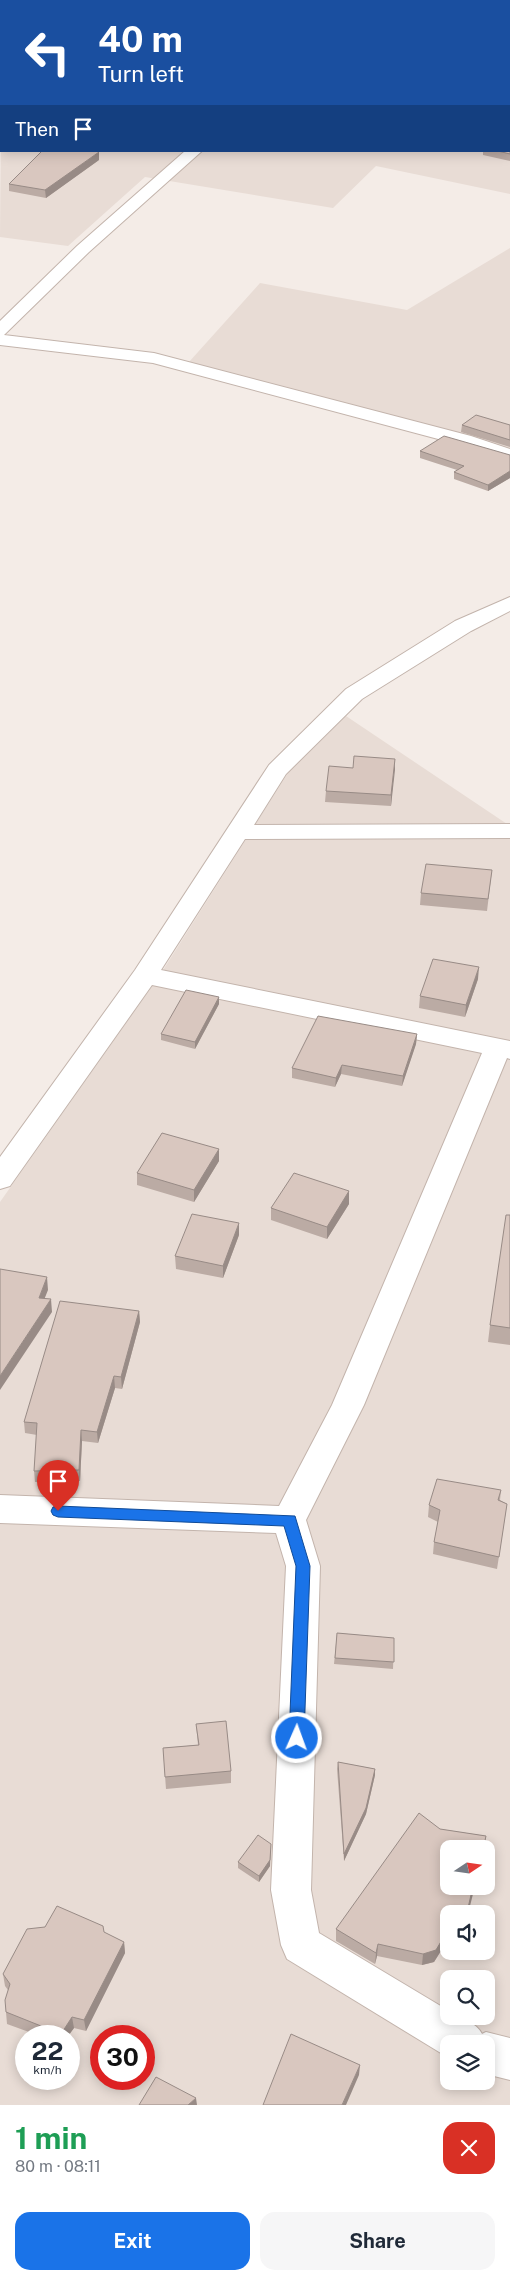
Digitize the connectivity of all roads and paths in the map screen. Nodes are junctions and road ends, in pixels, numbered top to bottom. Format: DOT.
graph roads {
  1 [pos="194,152"];
  2 [pos="0,331"];
  3 [pos="0,340"];
  4 [pos="510,455"];
  5 [pos="510,603"];
  6 [pos="510,831"];
  7 [pos="237,832"];
  8 [pos="145,975"];
  9 [pos="504,1049"];
  10 [pos="0,1179"];
  11 [pos="0,1509"];
  12 [pos="290,1520"];
  13 [pos="450,2035"];
  14 [pos="495,2056"];
  15 [pos="510,2059"];
  1 -- 2 [label="street"];
  3 -- 4 [label="street"];
  5 -- 7 [label="street"];
  6 -- 7 [label="street"];
  7 -- 8 [label="street"];
  8 -- 9 [label="street"];
  8 -- 10 [label="street"];
  9 -- 12 [label="street"];
  11 -- 12 [label="street"];
  12 -- 13 [label="street"];
  14 -- 15 [label="street"];
}
